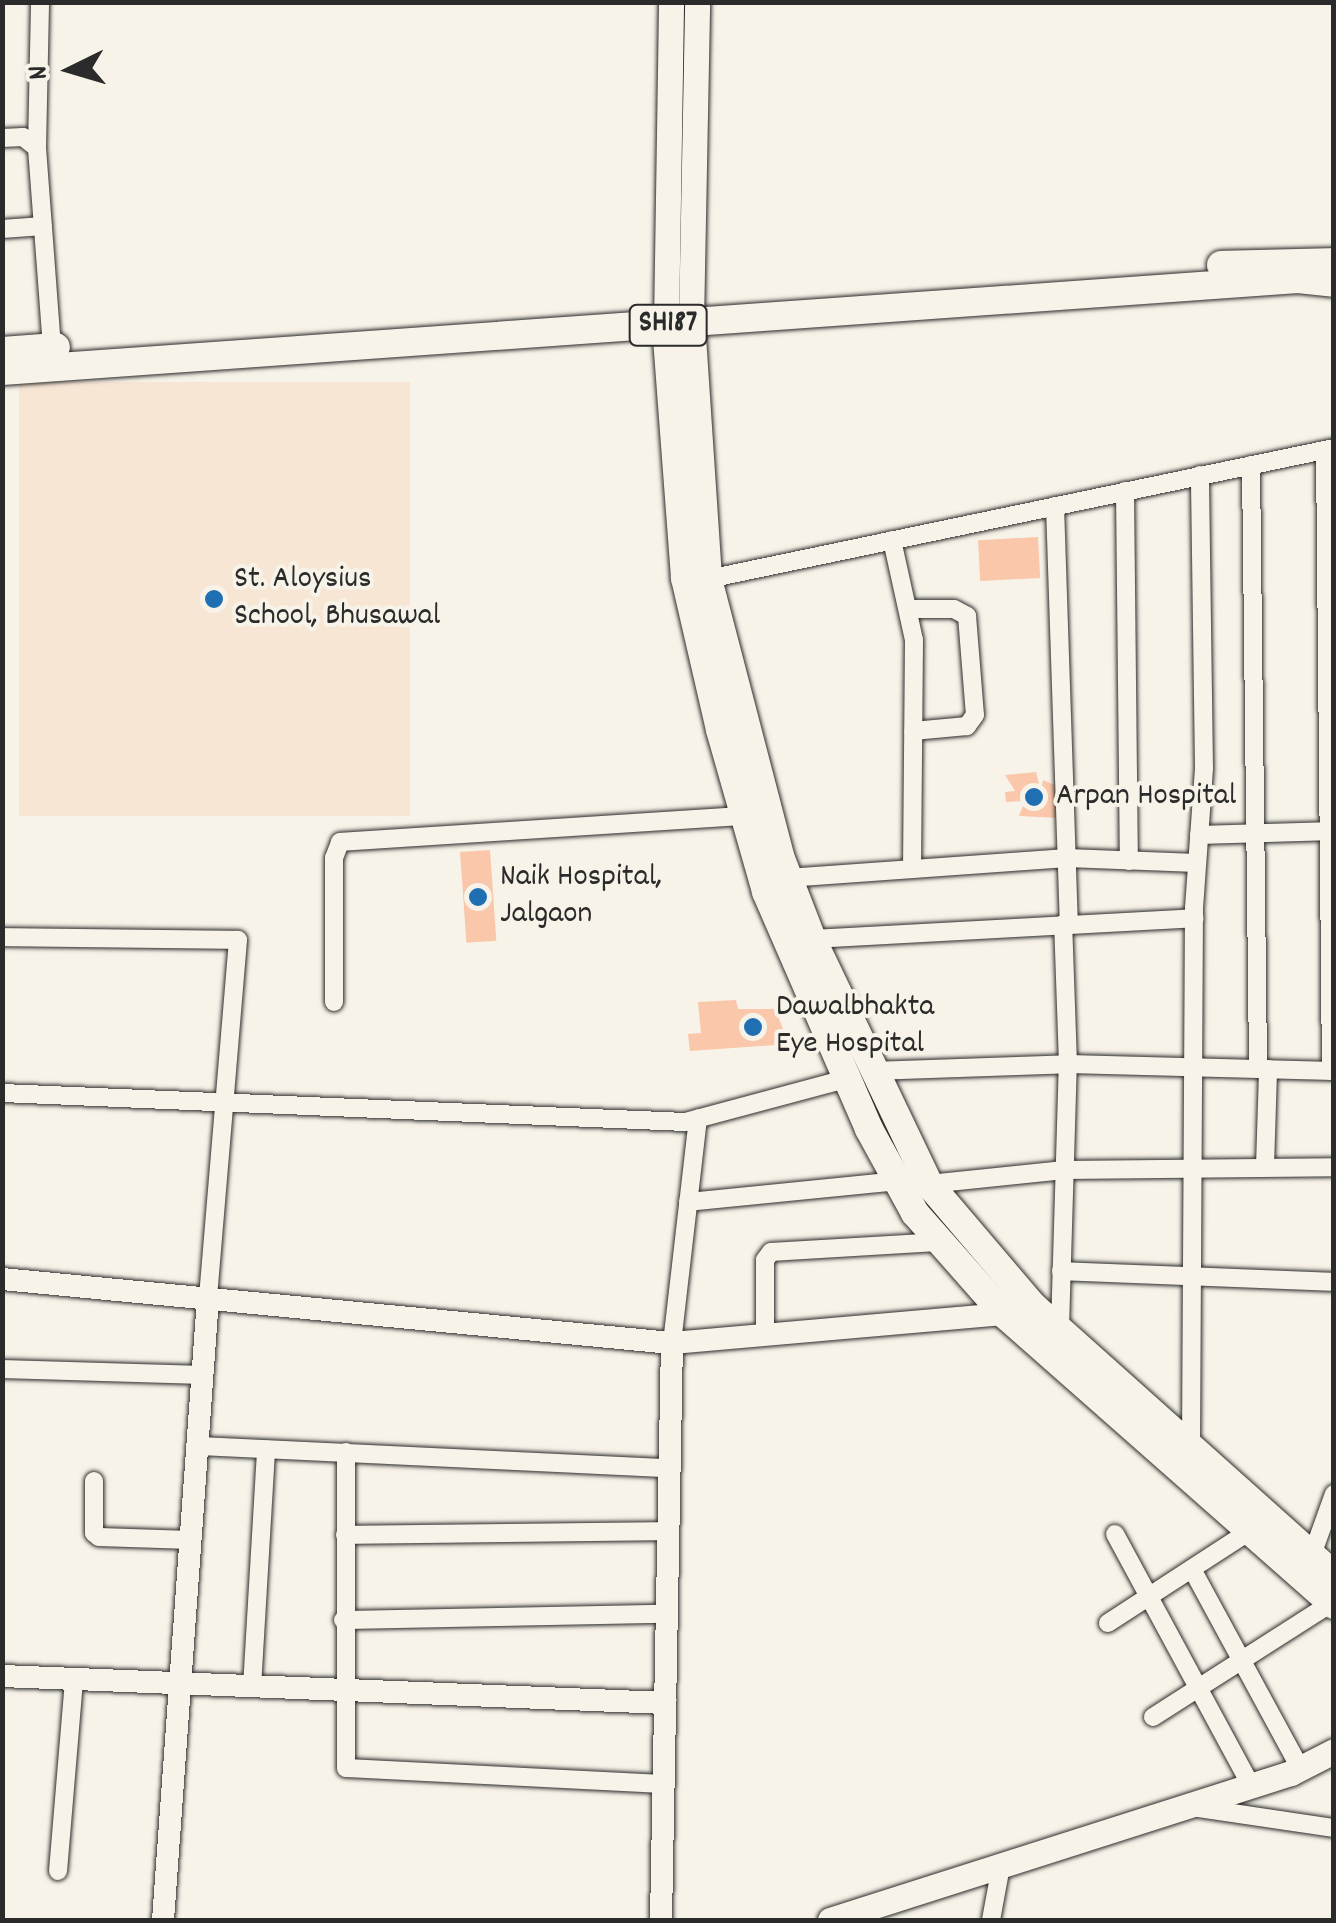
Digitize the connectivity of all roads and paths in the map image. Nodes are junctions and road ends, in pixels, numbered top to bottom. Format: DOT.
graph roads {
  1 [pos="40,2"];
  2 [pos="672,2"];
  3 [pos="697,2"];
  4 [pos="697,46"];
  5 [pos="670,47"];
  6 [pos="2,138"];
  7 [pos="37,148"];
  8 [pos="43,226"];
  9 [pos="2,229"];
  10 [pos="1334,262"];
  11 [pos="1267,271"];
  12 [pos="1334,282"];
  13 [pos="678,315"];
  14 [pos="52,348"];
  15 [pos="2,351"];
  16 [pos="2,370"];
  17 [pos="1329,449"];
  18 [pos="1251,465"];
  19 [pos="1200,475"];
  20 [pos="1125,491"];
  21 [pos="1055,506"];
  22 [pos="892,540"];
  23 [pos="708,579"];
  24 [pos="908,609"];
  25 [pos="913,731"];
  26 [pos="744,816"];
  27 [pos="1331,831"];
  28 [pos="1253,832"];
  29 [pos="1199,835"];
  30 [pos="1067,858"];
  31 [pos="1129,861"];
  32 [pos="1197,864"];
  33 [pos="912,869"];
  34 [pos="787,878"];
  35 [pos="1194,918"];
  36 [pos="1066,924"];
  37 [pos="2,936"];
  38 [pos="812,939"];
  39 [pos="334,1002"];
  40 [pos="1068,1064"];
  41 [pos="1196,1065"];
  42 [pos="1263,1068"];
  43 [pos="872,1071"];
  44 [pos="1332,1071"];
  45 [pos="845,1080"];
  46 [pos="2,1094"];
  47 [pos="224,1103"];
  48 [pos="698,1118"];
  49 [pos="1195,1167"];
  50 [pos="1265,1167"];
  51 [pos="1334,1167"];
  52 [pos="1064,1170"];
  53 [pos="898,1181"];
  54 [pos="929,1184"];
  55 [pos="688,1202"];
  56 [pos="941,1242"];
  57 [pos="1061,1271"];
  58 [pos="2,1279"];
  59 [pos="1193,1280"];
  60 [pos="1334,1282"];
  61 [pos="208,1298"];
  62 [pos="1004,1314"];
  63 [pos="1060,1328"];
  64 [pos="765,1335"];
  65 [pos="672,1343"];
  66 [pos="2,1369"];
  67 [pos="203,1375"];
  68 [pos="198,1446"];
  69 [pos="1191,1446"];
  70 [pos="266,1449"];
  71 [pos="346,1452"];
  72 [pos="669,1468"];
  73 [pos="94,1481"];
  74 [pos="1334,1494"];
  75 [pos="1250,1530"];
  76 [pos="668,1531"];
  77 [pos="1115,1534"];
  78 [pos="344,1535"];
  79 [pos="191,1540"];
  80 [pos="1312,1555"];
  81 [pos="1192,1569"];
  82 [pos="1333,1594"];
  83 [pos="1149,1598"];
  84 [pos="666,1614"];
  85 [pos="343,1620"];
  86 [pos="1108,1623"];
  87 [pos="1242,1660"];
  88 [pos="2,1676"];
  89 [pos="74,1680"];
  90 [pos="180,1684"];
  91 [pos="252,1687"];
  92 [pos="1198,1688"];
  93 [pos="342,1690"];
  94 [pos="665,1703"];
  95 [pos="1154,1717"];
  96 [pos="1334,1751"];
  97 [pos="1300,1768"];
  98 [pos="664,1784"];
  99 [pos="1250,1786"];
  100 [pos="1186,1806"];
  101 [pos="1334,1828"];
  102 [pos="1001,1866"];
  103 [pos="58,1871"];
  104 [pos="163,1920"];
  105 [pos="661,1920"];
  106 [pos="830,1920"];
  107 [pos="990,1920"];
  1 -- 7 [label="street"];
  2 -- 5 [label="main road"];
  3 -- 4 [label="main road"];
  4 -- 5 [label="main road"];
  4 -- 13 [label="main road"];
  5 -- 13 [label="main road"];
  6 -- 7 [label="street"];
  7 -- 8 [label="street"];
  8 -- 9 [label="street"];
  8 -- 14 [label="street"];
  10 -- 11 [label="main road, SH187"];
  11 -- 12 [label="main road, SH187"];
  11 -- 13 [label="main road, SH187"];
  13 -- 14 [label="main road, SH187"];
  13 -- 16 [label="main road, SH187"];
  13 -- 23 [label="main road"];
  13 -- 26 [label="main road"];
  14 -- 15 [label="main road, SH187"];
  17 -- 18 [label="street"];
  17 -- 27 [label="street"];
  18 -- 19 [label="street"];
  18 -- 28 [label="street"];
  19 -- 20 [label="street"];
  19 -- 29 [label="street"];
  20 -- 21 [label="street"];
  20 -- 31 [label="street"];
  21 -- 22 [label="street"];
  21 -- 30 [label="street"];
  22 -- 23 [label="street"];
  22 -- 24 [label="street"];
  23 -- 34 [label="main road"];
  24 -- 25 [label="street"];
  24 -- 25 [label="street"];
  25 -- 33 [label="street"];
  26 -- 39 [label="street"];
  26 -- 45 [label="main road"];
  27 -- 28 [label="street"];
  27 -- 44 [label="street"];
  28 -- 29 [label="street"];
  28 -- 42 [label="street"];
  29 -- 32 [label="street"];
  30 -- 31 [label="street"];
  30 -- 33 [label="street"];
  30 -- 36 [label="street"];
  31 -- 32 [label="street"];
  32 -- 35 [label="street"];
  33 -- 34 [label="street"];
  34 -- 38 [label="main road"];
  35 -- 36 [label="street"];
  35 -- 41 [label="street"];
  36 -- 38 [label="street"];
  36 -- 40 [label="street"];
  37 -- 47 [label="street"];
  38 -- 43 [label="main road"];
  40 -- 41 [label="street"];
  40 -- 43 [label="street"];
  40 -- 52 [label="street"];
  41 -- 42 [label="street"];
  41 -- 49 [label="street"];
  42 -- 44 [label="street"];
  42 -- 50 [label="street"];
  43 -- 54 [label="main road"];
  45 -- 48 [label="street"];
  45 -- 53 [label="main road"];
  46 -- 47 [label="street"];
  47 -- 48 [label="street"];
  47 -- 61 [label="street"];
  48 -- 55 [label="street"];
  49 -- 50 [label="street"];
  49 -- 52 [label="street"];
  49 -- 59 [label="street"];
  50 -- 51 [label="street"];
  52 -- 54 [label="street"];
  52 -- 57 [label="street"];
  53 -- 55 [label="street"];
  53 -- 56 [label="main road"];
  54 -- 63 [label="main road"];
  55 -- 65 [label="street"];
  56 -- 62 [label="main road"];
  56 -- 64 [label="street"];
  57 -- 59 [label="street"];
  57 -- 63 [label="street"];
  58 -- 61 [label="street"];
  59 -- 60 [label="street"];
  59 -- 69 [label="street"];
  61 -- 65 [label="street"];
  61 -- 67 [label="street"];
  62 -- 64 [label="street"];
  62 -- 75 [label="main road"];
  63 -- 69 [label="main road"];
  64 -- 65 [label="street"];
  65 -- 72 [label="street"];
  66 -- 67 [label="street"];
  67 -- 68 [label="street"];
  68 -- 70 [label="street"];
  68 -- 79 [label="street"];
  69 -- 80 [label="main road"];
  70 -- 71 [label="street"];
  70 -- 91 [label="street"];
  71 -- 72 [label="street"];
  71 -- 78 [label="street"];
  72 -- 76 [label="street"];
  73 -- 79 [label="street"];
  74 -- 80 [label="street"];
  75 -- 81 [label="street"];
  75 -- 82 [label="main road"];
  76 -- 78 [label="street"];
  76 -- 84 [label="street"];
  77 -- 83 [label="street"];
  78 -- 85 [label="street"];
  79 -- 90 [label="street"];
  80 -- 82 [label="main road"];
  81 -- 83 [label="street"];
  81 -- 87 [label="street"];
  82 -- 87 [label="street"];
  83 -- 86 [label="street"];
  83 -- 92 [label="street"];
  84 -- 85 [label="street"];
  84 -- 94 [label="street"];
  85 -- 93 [label="street"];
  87 -- 92 [label="street"];
  87 -- 97 [label="street"];
  88 -- 89 [label="street"];
  89 -- 90 [label="street"];
  89 -- 103 [label="street"];
  90 -- 91 [label="street"];
  90 -- 104 [label="street"];
  91 -- 93 [label="street"];
  92 -- 95 [label="street"];
  92 -- 99 [label="street"];
  93 -- 94 [label="street"];
  93 -- 98 [label="street"];
  94 -- 98 [label="street"];
  96 -- 97 [label="main road"];
  97 -- 99 [label="main road"];
  98 -- 105 [label="street"];
  99 -- 100 [label="main road"];
  100 -- 101 [label="street"];
  100 -- 102 [label="main road"];
  102 -- 106 [label="main road"];
  102 -- 107 [label="street"];
}
